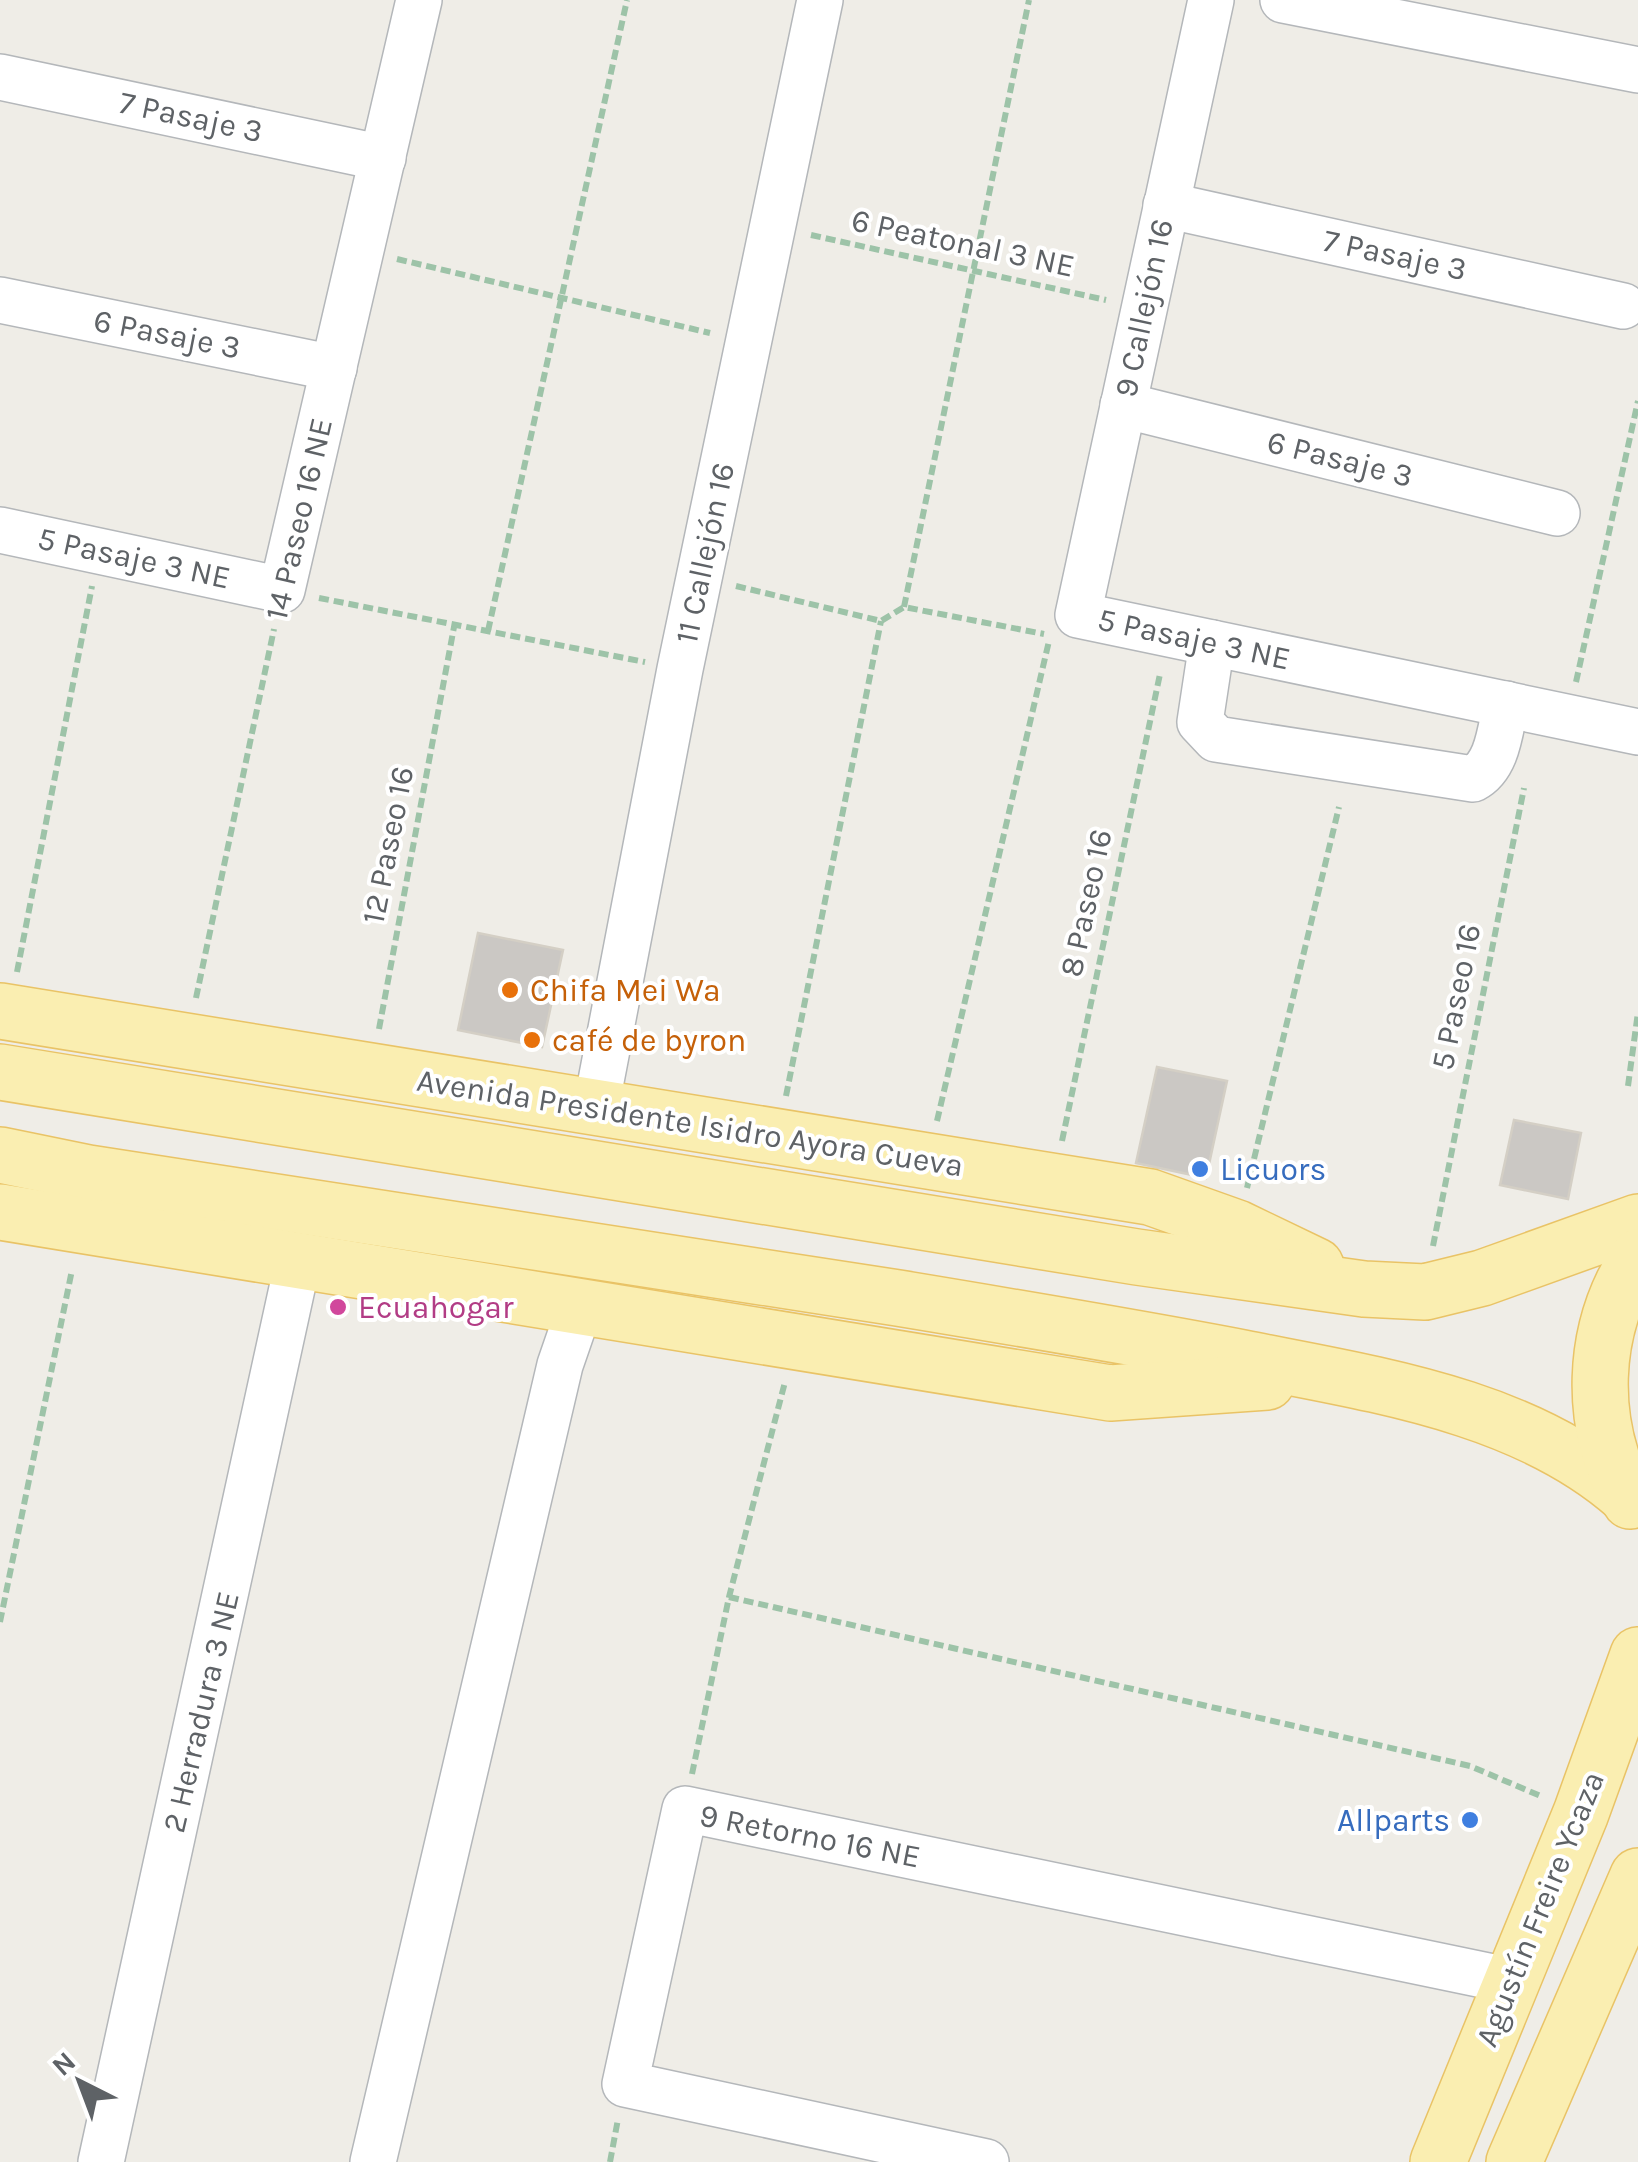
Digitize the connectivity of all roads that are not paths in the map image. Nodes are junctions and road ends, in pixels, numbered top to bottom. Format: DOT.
graph roads {
  1 [pos="419,0"];
  2 [pos="820,0"];
  3 [pos="1211,0"];
  4 [pos="1283,0"];
  5 [pos="1638,70"];
  6 [pos="0,77"];
  7 [pos="383,158"];
  8 [pos="1166,205"];
  9 [pos="0,300"];
  10 [pos="1623,306"];
  11 [pos="334,368"];
  12 [pos="1123,405"];
  13 [pos="1557,513"];
  14 [pos="0,530"];
  15 [pos="282,590"];
  16 [pos="1064,625"];
  17 [pos="1212,642"];
  18 [pos="1538,711"];
  19 [pos="1638,732"];
  20 [pos="5,1011"];
  21 [pos="0,1072"];
  22 [pos="596,1107"];
  23 [pos="0,1155"];
  24 [pos="88,1172"];
  25 [pos="0,1212"];
  26 [pos="1638,1222"];
  27 [pos="81,1226"];
  28 [pos="1638,1256"];
  29 [pos="298,1261"];
  30 [pos="1364,1288"];
  31 [pos="580,1307"];
  32 [pos="1340,1378"];
  33 [pos="1632,1505"];
  34 [pos="1638,1655"];
  35 [pos="1638,1876"];
  36 [pos="1512,1981"];
  37 [pos="101,2162"];
  38 [pos="373,2162"];
  39 [pos="986,2162"];
  40 [pos="1438,2162"];
  41 [pos="1514,2162"];
  1 -- 7 [label="street, 14 Paseo 16 NE"];
  2 -- 22 [label="street, 11 Callejón 16"];
  3 -- 8 [label="street, 9 Callejón 16"];
  4 -- 5 [label="street"];
  6 -- 7 [label="street, 7 Pasaje 3"];
  7 -- 11 [label="street, 14 Paseo 16 NE"];
  8 -- 10 [label="street, 7 Pasaje 3"];
  8 -- 12 [label="street, 9 Callejón 16"];
  9 -- 11 [label="street, 6 Pasaje 3"];
  11 -- 15 [label="street, 14 Paseo 16 NE"];
  12 -- 13 [label="street, 6 Pasaje 3"];
  12 -- 16 [label="street, 9 Callejón 16"];
  14 -- 15 [label="street, 5 Pasaje 3 NE"];
  16 -- 17 [label="street, 5 Pasaje 3 NE"];
  17 -- 18 [label="street, 5 Pasaje 3 NE"];
  17 -- 18 [label="street"];
  18 -- 19 [label="street, 5 Pasaje 3 NE"];
  20 -- 22 [label="main road, Avenida Presidente Isidro Ayora Cueva"];
  21 -- 30 [label="main road, Avenida Presidente Isidro Ayora Cueva"];
  22 -- 30 [label="main road, Avenida Presidente Isidro Ayora Cueva"];
  23 -- 24 [label="main road"];
  24 -- 27 [label="main road"];
  24 -- 32 [label="main road"];
  25 -- 27 [label="main road"];
  26 -- 30 [label="main road, Avenida Presidente Isidro Ayora Cueva"];
  27 -- 29 [label="main road"];
  28 -- 33 [label="main road"];
  29 -- 31 [label="main road"];
  29 -- 37 [label="street, 2 Herradura 3 NE"];
  31 -- 32 [label="main road"];
  31 -- 38 [label="street"];
  32 -- 33 [label="main road"];
  34 -- 36 [label="main road, Agustín Freire Ycaza"];
  35 -- 41 [label="main road"];
  36 -- 39 [label="street, 9 Retorno 16 NE"];
  36 -- 40 [label="main road, Agustín Freire Ycaza"];
}
